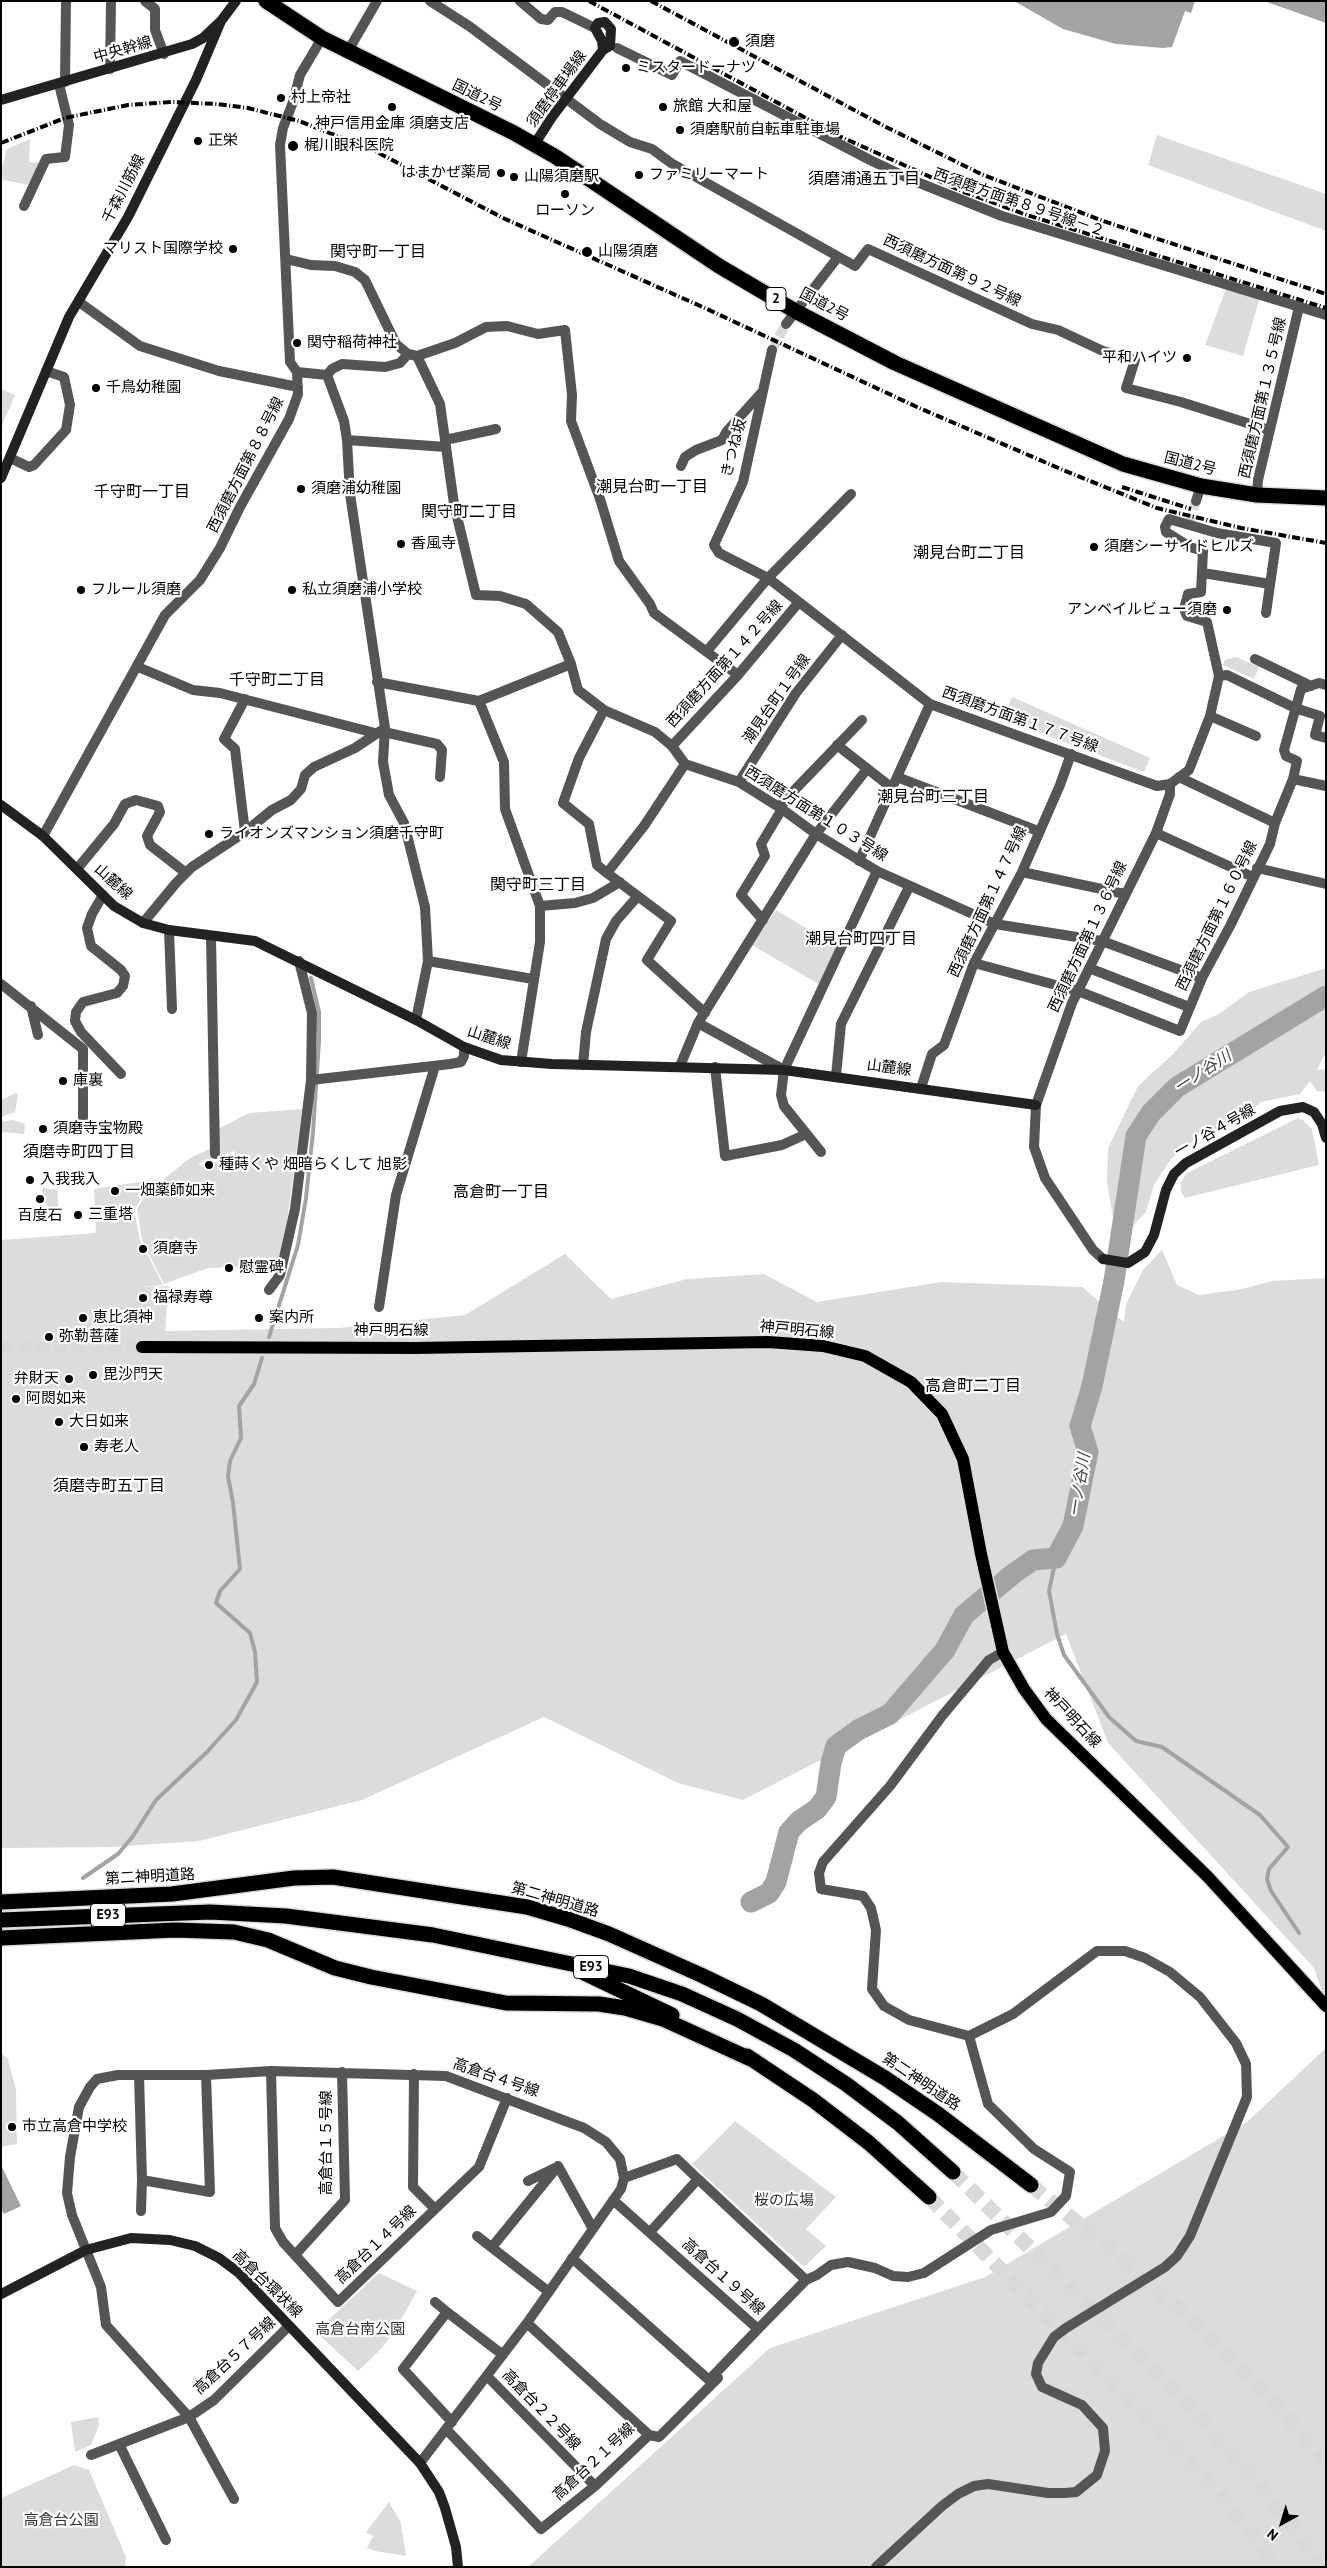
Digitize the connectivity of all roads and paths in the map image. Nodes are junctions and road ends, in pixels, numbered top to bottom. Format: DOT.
graph roads {
  1 [pos="66,1"];
  2 [pos="111,1"];
  3 [pos="145,1"];
  4 [pos="236,1"];
  5 [pos="266,1"];
  6 [pos="377,1"];
  7 [pos="430,1"];
  8 [pos="520,1"];
  9 [pos="221,21"];
  10 [pos="322,38"];
  11 [pos="617,48"];
  12 [pos="348,51"];
  13 [pos="164,54"];
  14 [pos="110,69"];
  15 [pos="62,83"];
  16 [pos="1,100"];
  17 [pos="566,100"];
  18 [pos="534,145"];
  19 [pos="24,206"];
  20 [pos="838,257"];
  21 [pos="286,259"];
  22 [pos="79,302"];
  23 [pos="1299,306"];
  24 [pos="797,312"];
  25 [pos="1326,315"];
  26 [pos="786,324"];
  27 [pos="772,350"];
  28 [pos="412,355"];
  29 [pos="46,371"];
  30 [pos="297,372"];
  31 [pos="327,375"];
  32 [pos="298,387"];
  33 [pos="764,390"];
  34 [pos="496,429"];
  35 [pos="1269,430"];
  36 [pos="347,440"];
  37 [pos="446,443"];
  38 [pos="10,458"];
  39 [pos="681,466"];
  40 [pos="1,478"];
  41 [pos="1201,486"];
  42 [pos="851,494"];
  43 [pos="1257,495"];
  44 [pos="1326,498"];
  45 [pos="1196,502"];
  46 [pos="1203,573"];
  47 [pos="768,578"];
  48 [pos="1270,584"];
  49 [pos="799,602"];
  50 [pos="1266,613"];
  51 [pos="842,635"];
  52 [pos="706,651"];
  53 [pos="1254,659"];
  54 [pos="571,664"];
  55 [pos="138,667"];
  56 [pos="738,675"];
  57 [pos="1219,676"];
  58 [pos="377,682"];
  59 [pos="1326,685"];
  60 [pos="1311,686"];
  61 [pos="245,699"];
  62 [pos="479,701"];
  63 [pos="930,704"];
  64 [pos="1295,708"];
  65 [pos="604,710"];
  66 [pos="1210,716"];
  67 [pos="862,720"];
  68 [pos="381,731"];
  69 [pos="1256,736"];
  70 [pos="1326,738"];
  71 [pos="837,745"];
  72 [pos="672,746"];
  73 [pos="1071,754"];
  74 [pos="685,764"];
  75 [pos="867,769"];
  76 [pos="440,777"];
  77 [pos="897,777"];
  78 [pos="1179,777"];
  79 [pos="1293,779"];
  80 [pos="739,782"];
  81 [pos="1170,784"];
  82 [pos="1326,786"];
  83 [pos="892,788"];
  84 [pos="1,805"];
  85 [pos="782,809"];
  86 [pos="1274,823"];
  87 [pos="1038,831"];
  88 [pos="245,832"];
  89 [pos="1156,833"];
  90 [pos="816,834"];
  91 [pos="43,836"];
  92 [pos="859,861"];
  93 [pos="77,870"];
  94 [pos="877,871"];
  95 [pos="607,872"];
  96 [pos="1022,872"];
  97 [pos="186,873"];
  98 [pos="1255,873"];
  99 [pos="620,882"];
  100 [pos="1326,884"];
  101 [pos="909,887"];
  102 [pos="1124,894"];
  103 [pos="103,895"];
  104 [pos="638,896"];
  105 [pos="540,906"];
  106 [pos="762,920"];
  107 [pos="144,923"];
  108 [pos="996,924"];
  109 [pos="169,930"];
  110 [pos="211,936"];
  111 [pos="1102,940"];
  112 [pos="299,961"];
  113 [pos="428,961"];
  114 [pos="974,963"];
  115 [pos="1089,968"];
  116 [pos="1202,978"];
  117 [pos="533,979"];
  118 [pos="1,984"];
  119 [pos="1078,991"];
  120 [pos="31,1006"];
  121 [pos="1189,1007"];
  122 [pos="172,1009"];
  123 [pos="705,1013"];
  124 [pos="416,1020"];
  125 [pos="698,1023"];
  126 [pos="38,1035"];
  127 [pos="464,1047"];
  128 [pos="521,1062"];
  129 [pos="583,1065"];
  130 [pos="435,1066"];
  131 [pos="680,1066"];
  132 [pos="715,1067"];
  133 [pos="784,1070"];
  134 [pos="121,1074"];
  135 [pos="836,1076"];
  136 [pos="311,1080"];
  137 [pos="921,1088"];
  138 [pos="1036,1105"];
  139 [pos="83,1122"];
  140 [pos="806,1134"];
  141 [pos="1326,1138"];
  142 [pos="821,1152"];
  143 [pos="215,1154"];
  144 [pos="1128,1263"];
  145 [pos="269,1290"];
  146 [pos="379,1307"];
  147 [pos="142,1347"];
  148 [pos="1003,1652"];
  149 [pos="1,1897"];
  150 [pos="40,1899"];
  151 [pos="1,1902"];
  152 [pos="1,1920"];
  153 [pos="1,1938"];
  154 [pos="526,1955"];
  155 [pos="1326,2006"];
  156 [pos="969,2036"];
  157 [pos="755,2061"];
  158 [pos="271,2071"];
  159 [pos="342,2072"];
  160 [pos="414,2074"];
  161 [pos="139,2075"];
  162 [pos="206,2076"];
  163 [pos="507,2098"];
  164 [pos="558,2166"];
  165 [pos="953,2172"];
  166 [pos="624,2178"];
  167 [pos="698,2179"];
  168 [pos="142,2180"];
  169 [pos="528,2181"];
  170 [pos="1032,2185"];
  171 [pos="929,2197"];
  172 [pos="613,2200"];
  173 [pos="434,2209"];
  174 [pos="141,2211"];
  175 [pos="592,2229"];
  176 [pos="650,2232"];
  177 [pos="477,2236"];
  178 [pos="492,2247"];
  179 [pos="83,2252"];
  180 [pos="295,2255"];
  181 [pos="572,2258"];
  182 [pos="806,2280"];
  183 [pos="549,2292"];
  184 [pos="1,2294"];
  185 [pos="435,2302"];
  186 [pos="447,2312"];
  187 [pos="527,2323"];
  188 [pos="289,2326"];
  189 [pos="758,2328"];
  190 [pos="503,2355"];
  191 [pos="724,2364"];
  192 [pos="487,2376"];
  193 [pos="189,2417"];
  194 [pos="449,2425"];
  195 [pos="649,2436"];
  196 [pos="119,2444"];
  197 [pos="91,2455"];
  198 [pos="420,2462"];
  199 [pos="595,2486"];
  200 [pos="234,2499"];
  201 [pos="166,2540"];
  202 [pos="458,2567"];
  203 [pos="876,2567"];
  1 -- 15 [label="street"];
  2 -- 14 [label="street"];
  3 -- 13 [label="street"];
  4 -- 9 [label="street, 中央幹線"];
  5 -- 10 [label="highway, 国道2号 / 2"];
  6 -- 12 [label="street"];
  7 -- 17 [label="street, 西須磨方面第９２号線"];
  8 -- 17 [label="street, 須磨停車場線"];
  9 -- 13 [label="street, 中央幹線"];
  9 -- 22 [label="street, 千森川筋線"];
  10 -- 12 [label="highway, 国道2号 / 2"];
  10 -- 21 [label="street, 西須磨方面第８８号線"];
  11 -- 23 [label="street, 西須磨方面第８９号線－２"];
  12 -- 18 [label="highway, 国道2号 / 2"];
  13 -- 14 [label="street, 中央幹線"];
  14 -- 15 [label="street, 中央幹線"];
  15 -- 16 [label="street, 中央幹線"];
  15 -- 19 [label="street"];
  17 -- 18 [label="street, 須磨停車場線"];
  17 -- 20 [label="street, 西須磨方面第９２号線"];
  18 -- 24 [label="highway, 国道2号 / 2"];
  20 -- 24 [label="street"];
  20 -- 35 [label="street, 西須磨方面第９２号線"];
  21 -- 28 [label="street"];
  21 -- 30 [label="street, 西須磨方面第８８号線"];
  22 -- 29 [label="street, 千森川筋線"];
  22 -- 32 [label="street"];
  23 -- 25 [label="street, 西須磨方面第８９号線－２"];
  23 -- 35 [label="street, 西須磨方面第１３５号線"];
  24 -- 26 [label="street"];
  24 -- 41 [label="highway, 国道2号 / 2"];
  27 -- 33 [label="street, きつね坂"];
  28 -- 31 [label="street"];
  28 -- 37 [label="street"];
  28 -- 52 [label="street"];
  29 -- 38 [label="street, 千森川筋線"];
  29 -- 38 [label="street"];
  30 -- 31 [label="street"];
  30 -- 32 [label="street, 西須磨方面第８８号線"];
  31 -- 36 [label="street"];
  32 -- 55 [label="street, 西須磨方面第８８号線"];
  33 -- 39 [label="street"];
  33 -- 47 [label="street, きつね坂"];
  34 -- 37 [label="street"];
  35 -- 43 [label="street, 西須磨方面第１３５号線"];
  36 -- 37 [label="street"];
  36 -- 58 [label="street"];
  37 -- 54 [label="street"];
  38 -- 40 [label="street, 千森川筋線"];
  41 -- 43 [label="highway, 国道2号 / 2"];
  41 -- 45 [label="street"];
  42 -- 47 [label="street"];
  43 -- 44 [label="highway, 国道2号 / 2"];
  46 -- 48 [label="street"];
  46 -- 48 [label="street"];
  46 -- 57 [label="street"];
  47 -- 49 [label="street, 西須磨方面第１７７号線"];
  47 -- 52 [label="street"];
  48 -- 50 [label="street"];
  49 -- 51 [label="street, 西須磨方面第１７７号線"];
  49 -- 56 [label="street, 西須磨方面第１４２号線"];
  51 -- 63 [label="street, 西須磨方面第１７７号線"];
  51 -- 80 [label="street, 潮見台町１号線"];
  52 -- 56 [label="street"];
  53 -- 60 [label="street"];
  54 -- 62 [label="street"];
  54 -- 65 [label="street"];
  55 -- 61 [label="street"];
  55 -- 91 [label="street, 西須磨方面第８８号線"];
  56 -- 72 [label="street, 西須磨方面第１４２号線"];
  57 -- 64 [label="street"];
  57 -- 66 [label="street"];
  58 -- 62 [label="street"];
  58 -- 68 [label="street"];
  59 -- 60 [label="street"];
  60 -- 64 [label="street, 西須磨方面第１６０号線"];
  61 -- 68 [label="street"];
  61 -- 88 [label="street"];
  62 -- 105 [label="street"];
  63 -- 73 [label="street, 西須磨方面第１７７号線"];
  63 -- 77 [label="street"];
  64 -- 70 [label="street"];
  64 -- 79 [label="street, 西須磨方面第１６０号線"];
  65 -- 72 [label="street"];
  65 -- 95 [label="street"];
  66 -- 69 [label="street"];
  66 -- 78 [label="street"];
  67 -- 71 [label="street"];
  68 -- 76 [label="street"];
  68 -- 88 [label="street"];
  68 -- 113 [label="street"];
  71 -- 75 [label="street"];
  71 -- 85 [label="street"];
  72 -- 74 [label="street, 西須磨方面第１４２号線"];
  73 -- 81 [label="street, 西須磨方面第１７７号線"];
  73 -- 87 [label="street, 西須磨方面第１４７号線"];
  74 -- 80 [label="street, 西須磨方面第１０３号線"];
  74 -- 95 [label="street"];
  75 -- 83 [label="street"];
  75 -- 90 [label="street"];
  77 -- 83 [label="street"];
  77 -- 87 [label="street"];
  78 -- 81 [label="street"];
  78 -- 86 [label="street"];
  79 -- 82 [label="street"];
  79 -- 86 [label="street, 西須磨方面第１６０号線"];
  80 -- 85 [label="street, 西須磨方面第１０３号線"];
  81 -- 89 [label="street, 西須磨方面第１３６号線"];
  83 -- 92 [label="street"];
  84 -- 91 [label="street, 山麓線"];
  85 -- 90 [label="street, 西須磨方面第１０３号線"];
  85 -- 106 [label="street"];
  86 -- 98 [label="street, 西須磨方面第１６０号線"];
  87 -- 96 [label="street, 西須磨方面第１４７号線"];
  88 -- 97 [label="street"];
  89 -- 98 [label="street"];
  89 -- 102 [label="street, 西須磨方面第１３６号線"];
  90 -- 92 [label="street, 西須磨方面第１０３号線"];
  90 -- 106 [label="street"];
  91 -- 93 [label="street, 山麓線"];
  92 -- 94 [label="street, 西須磨方面第１０３号線"];
  93 -- 97 [label="street"];
  93 -- 103 [label="street, 山麓線"];
  94 -- 101 [label="street, 西須磨方面第１０３号線"];
  94 -- 133 [label="street"];
  95 -- 99 [label="street"];
  96 -- 102 [label="street"];
  96 -- 108 [label="street, 西須磨方面第１４７号線"];
  97 -- 107 [label="street"];
  98 -- 100 [label="street"];
  98 -- 116 [label="street, 西須磨方面第１６０号線"];
  99 -- 104 [label="street"];
  99 -- 105 [label="street"];
  101 -- 108 [label="street, 西須磨方面第１０３号線"];
  101 -- 135 [label="street"];
  102 -- 111 [label="street, 西須磨方面第１３６号線"];
  103 -- 107 [label="street, 山麓線"];
  103 -- 134 [label="street"];
  104 -- 123 [label="street"];
  104 -- 129 [label="street"];
  105 -- 117 [label="street"];
  106 -- 123 [label="street"];
  107 -- 109 [label="street, 山麓線"];
  108 -- 111 [label="street, 西須磨方面第１０３号線"];
  108 -- 114 [label="street, 西須磨方面第１４７号線"];
  109 -- 110 [label="street, 山麓線"];
  109 -- 122 [label="street"];
  110 -- 112 [label="street, 山麓線"];
  110 -- 143 [label="street"];
  111 -- 115 [label="street, 西須磨方面第１３６号線"];
  111 -- 116 [label="street, 西須磨方面第１０３号線"];
  112 -- 124 [label="street, 山麓線"];
  112 -- 136 [label="street"];
  113 -- 117 [label="street"];
  113 -- 124 [label="street"];
  114 -- 119 [label="street"];
  114 -- 137 [label="street, 西須磨方面第１４７号線"];
  115 -- 119 [label="street, 西須磨方面第１３６号線"];
  115 -- 121 [label="street"];
  116 -- 121 [label="street, 西須磨方面第１６０号線"];
  117 -- 128 [label="street"];
  118 -- 120 [label="street"];
  119 -- 121 [label="street, 西須磨方面第１６０号線"];
  119 -- 138 [label="street, 西須磨方面第１３６号線"];
  120 -- 126 [label="street"];
  120 -- 139 [label="street"];
  123 -- 125 [label="street"];
  124 -- 127 [label="street, 山麓線"];
  125 -- 131 [label="street"];
  125 -- 133 [label="street"];
  127 -- 128 [label="street, 山麓線"];
  127 -- 130 [label="street"];
  128 -- 129 [label="street, 山麓線"];
  129 -- 131 [label="street, 山麓線"];
  130 -- 136 [label="street"];
  130 -- 146 [label="street"];
  131 -- 132 [label="street, 山麓線"];
  132 -- 133 [label="street, 山麓線"];
  132 -- 140 [label="street"];
  133 -- 135 [label="street, 山麓線"];
  133 -- 140 [label="street"];
  135 -- 137 [label="street, 山麓線"];
  136 -- 145 [label="street"];
  137 -- 138 [label="street, 山麓線"];
  138 -- 144 [label="street, 西須磨方面第１３６号線"];
  140 -- 142 [label="street"];
  141 -- 144 [label="street, 一ノ谷４号線"];
  147 -- 148 [label="main road, 神戸明石線"];
  148 -- 155 [label="main road, 神戸明石線"];
  148 -- 156 [label="street"];
  149 -- 150 [label="highway"];
  150 -- 151 [label="highway, 第二神明道路 / E93"];
  150 -- 170 [label="highway, 第二神明道路 / E93"];
  152 -- 154 [label="highway, E93"];
  153 -- 157 [label="highway"];
  154 -- 157 [label="highway, E93"];
  154 -- 165 [label="highway, E93"];
  156 -- 182 [label="street"];
  156 -- 203 [label="street"];
  157 -- 171 [label="highway, E93"];
  158 -- 159 [label="street, 高倉台４号線"];
  158 -- 162 [label="street, 高倉台４号線"];
  158 -- 180 [label="street, 高倉台１４号線"];
  159 -- 160 [label="street, 高倉台４号線"];
  159 -- 180 [label="street, 高倉台１５号線"];
  160 -- 163 [label="street, 高倉台４号線"];
  160 -- 173 [label="street"];
  161 -- 162 [label="street, 高倉台４号線"];
  161 -- 168 [label="street"];
  161 -- 179 [label="street, 高倉台４号線"];
  162 -- 168 [label="street"];
  163 -- 166 [label="street, 高倉台４号線"];
  163 -- 173 [label="street, 高倉台１４号線"];
  164 -- 169 [label="street"];
  164 -- 175 [label="street"];
  164 -- 178 [label="street"];
  166 -- 167 [label="street"];
  166 -- 172 [label="street"];
  167 -- 176 [label="street"];
  167 -- 182 [label="street"];
  168 -- 174 [label="street"];
  172 -- 175 [label="street"];
  172 -- 176 [label="street, 高倉台１９号線"];
  173 -- 180 [label="street, 高倉台１４号線"];
  175 -- 181 [label="street"];
  176 -- 189 [label="street, 高倉台１９号線"];
  177 -- 178 [label="street"];
  178 -- 183 [label="street"];
  179 -- 184 [label="street, 高倉台環状線"];
  179 -- 188 [label="street, 高倉台環状線"];
  179 -- 193 [label="street"];
  181 -- 183 [label="street"];
  181 -- 191 [label="street, 高倉台１９号線"];
  182 -- 189 [label="street"];
  183 -- 187 [label="street"];
  185 -- 186 [label="street"];
  186 -- 190 [label="street"];
  186 -- 194 [label="street"];
  187 -- 190 [label="street"];
  187 -- 195 [label="street, 高倉台２１号線"];
  188 -- 193 [label="street, 高倉台５７号線"];
  188 -- 198 [label="street, 高倉台環状線"];
  189 -- 191 [label="street, 高倉台１９号線"];
  190 -- 192 [label="street"];
  191 -- 195 [label="street"];
  192 -- 194 [label="street"];
  192 -- 199 [label="street, 高倉台２２号線"];
  193 -- 196 [label="street, 高倉台５７号線"];
  193 -- 200 [label="street"];
  194 -- 198 [label="street"];
  194 -- 199 [label="street, 高倉台２１号線"];
  195 -- 199 [label="street, 高倉台２１号線"];
  196 -- 197 [label="street, 高倉台５７号線"];
  196 -- 201 [label="street"];
  198 -- 202 [label="street, 高倉台環状線"];
}
